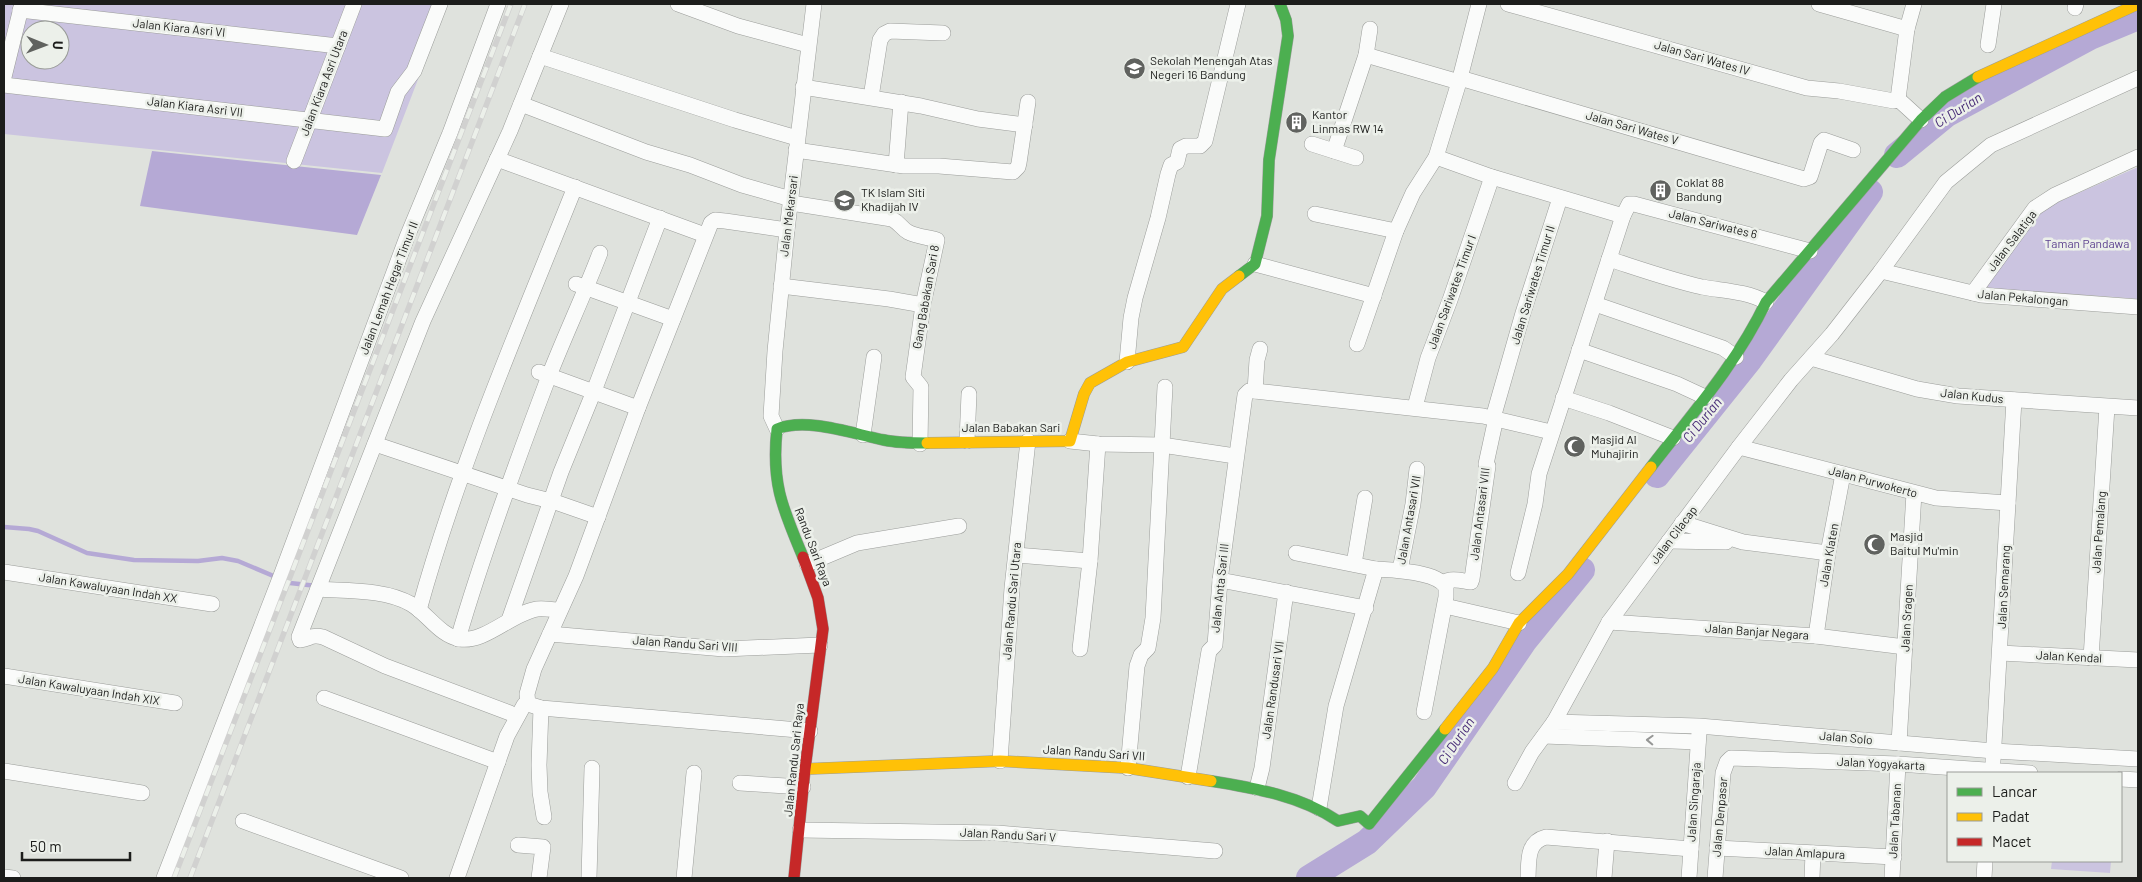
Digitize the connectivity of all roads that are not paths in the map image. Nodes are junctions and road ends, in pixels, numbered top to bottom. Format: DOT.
graph roads {
  1 [pos="354,4"];
  2 [pos="440,4"];
  3 [pos="498,4"];
  4 [pos="560,4"];
  5 [pos="678,4"];
  6 [pos="814,4"];
  7 [pos="1238,4"];
  8 [pos="1280,4"];
  9 [pos="1479,4"];
  10 [pos="1508,4"];
  11 [pos="1819,4"];
  12 [pos="1914,4"];
  13 [pos="1994,4"];
  14 [pos="2138,4"];
  15 [pos="21,7"];
  16 [pos="1554,10"];
  17 [pos="1370,29"];
  18 [pos="1907,30"];
  19 [pos="943,33"];
  20 [pos="808,45"];
  21 [pos="1988,45"];
  22 [pos="338,46"];
  23 [pos="1366,55"];
  24 [pos="547,58"];
  25 [pos="4,77"];
  26 [pos="2138,78"];
  27 [pos="1459,80"];
  28 [pos="4,85"];
  29 [pos="803,88"];
  30 [pos="871,97"];
  31 [pos="1898,99"];
  32 [pos="901,102"];
  33 [pos="1028,102"];
  34 [pos="528,107"];
  35 [pos="310,120"];
  36 [pos="1921,120"];
  37 [pos="1025,125"];
  38 [pos="797,144"];
  39 [pos="1312,144"];
  40 [pos="1853,150"];
  41 [pos="1334,151"];
  42 [pos="1436,157"];
  43 [pos="2138,157"];
  44 [pos="498,158"];
  45 [pos="1356,158"];
  46 [pos="294,161"];
  47 [pos="896,165"];
  48 [pos="1492,177"];
  49 [pos="575,187"];
  50 [pos="1560,198"];
  51 [pos="791,201"];
  52 [pos="1315,214"];
  53 [pos="1623,216"];
  54 [pos="660,218"];
  55 [pos="787,230"];
  56 [pos="1396,231"];
  57 [pos="705,235"];
  58 [pos="1810,251"];
  59 [pos="600,253"];
  60 [pos="1609,259"];
  61 [pos="1255,264"];
  62 [pos="1881,271"];
  63 [pos="581,286"];
  64 [pos="781,286"];
  65 [pos="1973,293"];
  66 [pos="1374,296"];
  67 [pos="1766,302"];
  68 [pos="627,303"];
  69 [pos="1594,304"];
  70 [pos="923,305"];
  71 [pos="2138,307"];
  72 [pos="673,319"];
  73 [pos="1357,344"];
  74 [pos="1260,349"];
  75 [pos="1579,350"];
  76 [pos="874,357"];
  77 [pos="1736,357"];
  78 [pos="1811,358"];
  79 [pos="1127,362"];
  80 [pos="544,374"];
  81 [pos="1165,387"];
  82 [pos="1255,390"];
  83 [pos="594,391"];
  84 [pos="968,394"];
  85 [pos="1705,397"];
  86 [pos="1563,398"];
  87 [pos="2014,400"];
  88 [pos="1415,407"];
  89 [pos="2107,407"];
  90 [pos="638,408"];
  91 [pos="2138,408"];
  92 [pos="1495,418"];
  93 [pos="777,429"];
  94 [pos="1552,432"];
  95 [pos="862,435"];
  96 [pos="1673,438"];
  97 [pos="967,441"];
  98 [pos="1070,441"];
  99 [pos="1028,442"];
  100 [pos="375,444"];
  101 [pos="920,444"];
  102 [pos="1098,444"];
  103 [pos="1162,445"];
  104 [pos="1739,447"];
  105 [pos="1235,456"];
  106 [pos="1417,469"];
  107 [pos="464,474"];
  108 [pos="1844,474"];
  109 [pos="508,488"];
  110 [pos="1914,494"];
  111 [pos="1365,498"];
  112 [pos="550,502"];
  113 [pos="2008,503"];
  114 [pos="598,516"];
  115 [pos="1682,523"];
  116 [pos="959,526"];
  117 [pos="1669,541"];
  118 [pos="1743,542"];
  119 [pos="1296,553"];
  120 [pos="1828,553"];
  121 [pos="1016,555"];
  122 [pos="1090,561"];
  123 [pos="806,564"];
  124 [pos="1354,564"];
  125 [pos="1376,568"];
  126 [pos="1400,570"];
  127 [pos="4,572"];
  128 [pos="1518,573"];
  129 [pos="1220,580"];
  130 [pos="1443,583"];
  131 [pos="318,587"];
  132 [pos="1286,592"];
  133 [pos="212,604"];
  134 [pos="1444,606"];
  135 [pos="1366,608"];
  136 [pos="419,610"];
  137 [pos="560,610"];
  138 [pos="509,620"];
  139 [pos="1609,622"];
  140 [pos="1519,623"];
  141 [pos="550,634"];
  142 [pos="1816,636"];
  143 [pos="458,639"];
  144 [pos="820,645"];
  145 [pos="1905,647"];
  146 [pos="1080,649"];
  147 [pos="2000,653"];
  148 [pos="2091,658"];
  149 [pos="2138,660"];
  150 [pos="4,676"];
  151 [pos="324,698"];
  152 [pos="527,702"];
  153 [pos="175,703"];
  154 [pos="541,708"];
  155 [pos="1424,712"];
  156 [pos="510,713"];
  157 [pos="1554,722"];
  158 [pos="1699,726"];
  159 [pos="810,731"];
  160 [pos="1544,736"];
  161 [pos="1698,742"];
  162 [pos="1899,743"];
  163 [pos="1731,758"];
  164 [pos="2138,759"];
  165 [pos="1000,761"];
  166 [pos="498,762"];
  167 [pos="1898,764"];
  168 [pos="1993,764"];
  169 [pos="592,768"];
  170 [pos="1128,768"];
  171 [pos="805,769"];
  172 [pos="4,771"];
  173 [pos="2026,772"];
  174 [pos="694,773"];
  175 [pos="1188,777"];
  176 [pos="2122,779"];
  177 [pos="2138,780"];
  178 [pos="740,783"];
  179 [pos="1515,783"];
  180 [pos="803,787"];
  181 [pos="1256,788"];
  182 [pos="142,792"];
  183 [pos="1320,808"];
  184 [pos="544,817"];
  185 [pos="243,821"];
  186 [pos="800,830"];
  187 [pos="1607,841"];
  188 [pos="518,845"];
  189 [pos="1717,848"];
  190 [pos="1691,849"];
  191 [pos="1215,851"];
  192 [pos="1814,853"];
  193 [pos="1894,857"];
  194 [pos="1985,862"];
  195 [pos="4,877"];
  196 [pos="14,878"];
  197 [pos="164,878"];
  198 [pos="401,878"];
  199 [pos="457,878"];
  200 [pos="539,878"];
  201 [pos="589,878"];
  202 [pos="684,878"];
  203 [pos="794,878"];
  204 [pos="1528,878"];
  205 [pos="1604,878"];
  206 [pos="1689,878"];
  207 [pos="1715,878"];
  208 [pos="1812,878"];
  209 [pos="1892,878"];
  210 [pos="1984,878"];
  1 -- 22 [label="street, Jalan Kiara Asri Utara"];
  2 -- 35 [label="street, Jalan Kiara Asri VII"];
  3 -- 197 [label="street, Jalan Lemah Hegar Timur II"];
  4 -- 24 [label="street"];
  5 -- 20 [label="street"];
  6 -- 20 [label="street, Jalan Mekarsari"];
  7 -- 79 [label="street"];
  8 -- 61 [label="street"];
  9 -- 27 [label="street"];
  10 -- 16 [label="street, Jalan Sari Wates IV"];
  11 -- 18 [label="street"];
  12 -- 18 [label="street"];
  13 -- 21 [label="street"];
  14 -- 36 [label="street"];
  15 -- 22 [label="street, Jalan Kiara Asri VI"];
  15 -- 25 [label="street"];
  16 -- 31 [label="street, Jalan Sari Wates IV"];
  17 -- 23 [label="street"];
  18 -- 31 [label="street"];
  19 -- 30 [label="street"];
  20 -- 29 [label="street, Jalan Mekarsari"];
  22 -- 35 [label="street, Jalan Kiara Asri Utara"];
  23 -- 27 [label="street, Jalan Sari Wates V"];
  23 -- 41 [label="street"];
  24 -- 34 [label="street"];
  24 -- 38 [label="street"];
  26 -- 62 [label="street, Jalan Cilacap"];
  27 -- 40 [label="street, Jalan Sari Wates V"];
  27 -- 42 [label="street"];
  28 -- 35 [label="street, Jalan Kiara Asri VII"];
  29 -- 30 [label="street"];
  29 -- 38 [label="street, Jalan Mekarsari"];
  30 -- 32 [label="street"];
  31 -- 36 [label="street"];
  32 -- 37 [label="street"];
  32 -- 47 [label="street"];
  33 -- 37 [label="street"];
  34 -- 44 [label="street"];
  34 -- 51 [label="street"];
  35 -- 46 [label="street, Jalan Kiara Asri Utara"];
  36 -- 58 [label="street"];
  37 -- 47 [label="street"];
  38 -- 47 [label="street"];
  38 -- 51 [label="street, Jalan Mekarsari"];
  39 -- 41 [label="street"];
  41 -- 45 [label="street"];
  42 -- 48 [label="street"];
  42 -- 56 [label="street"];
  43 -- 65 [label="street, Jalan Salatiga"];
  44 -- 49 [label="street"];
  44 -- 100 [label="street"];
  48 -- 50 [label="street"];
  48 -- 88 [label="street, Jalan Sariwates Timur I"];
  49 -- 54 [label="street"];
  49 -- 107 [label="street"];
  50 -- 53 [label="street"];
  50 -- 92 [label="street, Jalan Sariwates Timur II"];
  51 -- 55 [label="street, Jalan Mekarsari"];
  51 -- 70 [label="street, Gang Babakan Sari 8"];
  52 -- 56 [label="street"];
  53 -- 58 [label="street, Jalan Sariwates 6"];
  53 -- 60 [label="street"];
  54 -- 57 [label="street"];
  54 -- 68 [label="street"];
  55 -- 57 [label="street"];
  55 -- 64 [label="street, Jalan Mekarsari"];
  56 -- 66 [label="street"];
  57 -- 72 [label="street"];
  58 -- 67 [label="street"];
  59 -- 63 [label="street"];
  60 -- 67 [label="street"];
  60 -- 69 [label="street"];
  61 -- 66 [label="street"];
  61 -- 79 [label="street, Jalan Babakan Sari"];
  62 -- 65 [label="street, Jalan Pekalongan"];
  62 -- 78 [label="street, Jalan Cilacap"];
  63 -- 68 [label="street"];
  63 -- 80 [label="street"];
  64 -- 70 [label="street"];
  64 -- 93 [label="street, Jalan Mekarsari"];
  65 -- 71 [label="street, Jalan Pekalongan"];
  66 -- 73 [label="street"];
  67 -- 77 [label="street"];
  68 -- 72 [label="street"];
  68 -- 83 [label="street"];
  69 -- 75 [label="street"];
  69 -- 77 [label="street"];
  70 -- 101 [label="street, Gang Babakan Sari 8"];
  72 -- 90 [label="street"];
  74 -- 82 [label="street"];
  75 -- 85 [label="street"];
  75 -- 86 [label="street"];
  76 -- 95 [label="street"];
  77 -- 85 [label="street"];
  78 -- 87 [label="street, Jalan Kudus"];
  78 -- 104 [label="street, Jalan Cilacap"];
  79 -- 98 [label="street, Jalan Babakan Sari"];
  80 -- 83 [label="street"];
  80 -- 109 [label="street"];
  81 -- 103 [label="street"];
  82 -- 88 [label="street"];
  82 -- 105 [label="street, Jalan Anta Sari III"];
  83 -- 90 [label="street"];
  83 -- 112 [label="street"];
  84 -- 97 [label="street"];
  85 -- 96 [label="street"];
  86 -- 94 [label="street"];
  86 -- 96 [label="street"];
  87 -- 89 [label="street, Jalan Kudus"];
  87 -- 113 [label="street, Jalan Semarang"];
  88 -- 92 [label="street"];
  89 -- 91 [label="street, Jalan Kudus"];
  89 -- 148 [label="street, Jalan Pemalang"];
  90 -- 114 [label="street"];
  92 -- 94 [label="street"];
  92 -- 130 [label="street, Jalan Antasari VIII"];
  93 -- 95 [label="street, Jalan Babakan Sari"];
  93 -- 123 [label="street, Randu Sari Raya"];
  94 -- 128 [label="street"];
  95 -- 101 [label="street, Jalan Babakan Sari"];
  96 -- 140 [label="street"];
  97 -- 99 [label="street, Jalan Babakan Sari"];
  97 -- 101 [label="street, Jalan Babakan Sari"];
  98 -- 99 [label="street, Jalan Babakan Sari"];
  98 -- 102 [label="street"];
  99 -- 121 [label="street, Jalan Randu Sari Utara"];
  100 -- 107 [label="street"];
  100 -- 131 [label="street"];
  102 -- 103 [label="street"];
  102 -- 122 [label="street"];
  103 -- 105 [label="street"];
  103 -- 170 [label="street"];
  104 -- 108 [label="street, Jalan Purwokerto"];
  104 -- 115 [label="street, Jalan Cilacap"];
  105 -- 129 [label="street, Jalan Anta Sari III"];
  106 -- 126 [label="street, Jalan Antasari VII"];
  107 -- 109 [label="street"];
  107 -- 136 [label="street"];
  108 -- 110 [label="street, Jalan Purwokerto"];
  108 -- 120 [label="street, Jalan Klaten"];
  109 -- 112 [label="street"];
  109 -- 143 [label="street"];
  110 -- 113 [label="street, Jalan Purwokerto"];
  110 -- 145 [label="street, Jalan Sragen"];
  111 -- 124 [label="street"];
  112 -- 114 [label="street"];
  112 -- 138 [label="street"];
  113 -- 147 [label="street, Jalan Semarang"];
  114 -- 137 [label="street"];
  115 -- 117 [label="street, Jalan Cilacap"];
  115 -- 118 [label="street"];
  116 -- 123 [label="street"];
  117 -- 118 [label="street"];
  117 -- 139 [label="street, Jalan Cilacap"];
  118 -- 120 [label="street"];
  119 -- 124 [label="street"];
  120 -- 142 [label="street, Jalan Klaten"];
  121 -- 122 [label="street"];
  121 -- 165 [label="street, Jalan Randu Sari Utara"];
  122 -- 146 [label="street"];
  123 -- 144 [label="street, Randu Sari Raya"];
  124 -- 125 [label="street"];
  125 -- 126 [label="street"];
  125 -- 135 [label="street"];
  126 -- 130 [label="street"];
  127 -- 133 [label="street, Jalan Kawaluyaan Indah XX"];
  129 -- 132 [label="street"];
  129 -- 175 [label="street, Jalan Anta Sari III"];
  130 -- 134 [label="street"];
  131 -- 136 [label="street"];
  131 -- 156 [label="street"];
  132 -- 135 [label="street"];
  132 -- 181 [label="street, Jalan Randusari VII"];
  134 -- 140 [label="street"];
  134 -- 155 [label="street"];
  135 -- 183 [label="street"];
  136 -- 143 [label="street"];
  137 -- 138 [label="street"];
  137 -- 141 [label="street"];
  138 -- 143 [label="street"];
  139 -- 142 [label="street, Jalan Banjar Negara"];
  139 -- 157 [label="street, Jalan Cilacap"];
  140 -- 183 [label="street, Jalan Randu Sari VII"];
  141 -- 144 [label="street, Jalan Randu Sari VIII"];
  141 -- 152 [label="street"];
  142 -- 145 [label="street, Jalan Banjar Negara"];
  144 -- 159 [label="street, Jalan Randu Sari Raya"];
  145 -- 162 [label="street, Jalan Sragen"];
  147 -- 148 [label="street, Jalan Kendal"];
  147 -- 168 [label="street, Jalan Semarang"];
  148 -- 149 [label="street, Jalan Kendal"];
  150 -- 153 [label="street, Jalan Kawaluyaan Indah XIX"];
  151 -- 166 [label="street"];
  152 -- 154 [label="street"];
  152 -- 166 [label="street"];
  154 -- 159 [label="street"];
  154 -- 184 [label="street"];
  157 -- 158 [label="street, Jalan Solo"];
  157 -- 160 [label="street, Jalan Cilacap"];
  158 -- 161 [label="street, Jalan Singaraja"];
  158 -- 162 [label="street, Jalan Solo"];
  159 -- 171 [label="street, Jalan Randu Sari Raya"];
  161 -- 160 [label="street, one-way"];
  160 -- 179 [label="street, Jalan Cilacap"];
  161 -- 190 [label="street, Jalan Singaraja"];
  162 -- 168 [label="street, Jalan Solo"];
  163 -- 167 [label="street, Jalan Yogyakarta"];
  163 -- 189 [label="street, Jalan Denpasar"];
  164 -- 168 [label="street, Jalan Solo"];
  165 -- 170 [label="street, Jalan Randu Sari VII"];
  165 -- 171 [label="street, Jalan Randu Sari VII"];
  166 -- 199 [label="street"];
  167 -- 168 [label="street, Jalan Yogyakarta"];
  167 -- 193 [label="street, Jalan Tabanan"];
  168 -- 173 [label="street, Jalan Yogyakarta"];
  169 -- 201 [label="street"];
  170 -- 175 [label="street, Jalan Randu Sari VII"];
  171 -- 180 [label="street, Jalan Randu Sari Raya"];
  172 -- 182 [label="street"];
  174 -- 202 [label="street"];
  175 -- 181 [label="street, Jalan Randu Sari VII"];
  176 -- 177 [label="street"];
  178 -- 180 [label="street"];
  180 -- 186 [label="street, Jalan Randu Sari Raya"];
  181 -- 183 [label="street, Jalan Randu Sari VII"];
  185 -- 198 [label="street"];
  186 -- 191 [label="street, Jalan Randu Sari V"];
  186 -- 203 [label="street, Jalan Randu Sari Raya"];
  187 -- 190 [label="street"];
  187 -- 204 [label="street"];
  187 -- 205 [label="street"];
  188 -- 200 [label="street"];
  189 -- 192 [label="street, Jalan Amlapura"];
  189 -- 207 [label="street, Jalan Denpasar"];
  190 -- 206 [label="street, Jalan Singaraja"];
  192 -- 193 [label="street, Jalan Amlapura"];
  192 -- 208 [label="street"];
  193 -- 209 [label="street, Jalan Tabanan"];
  194 -- 210 [label="street"];
  195 -- 196 [label="street"];
}
